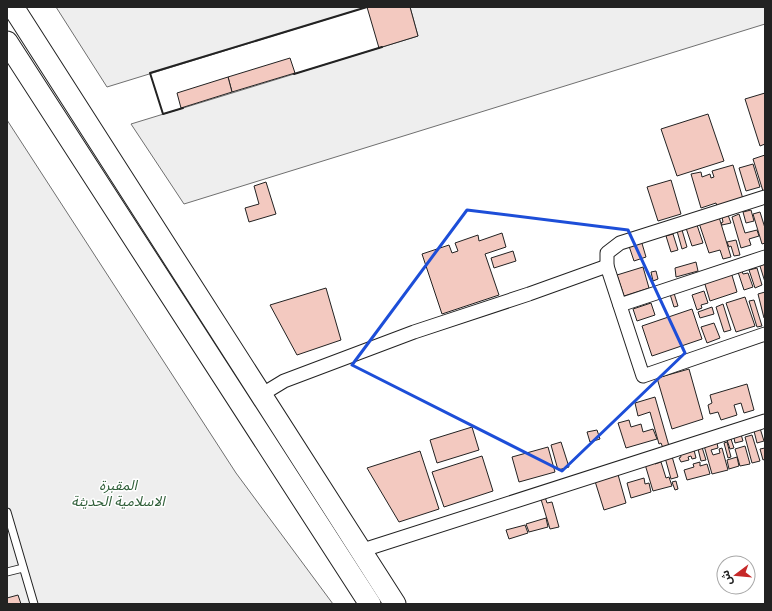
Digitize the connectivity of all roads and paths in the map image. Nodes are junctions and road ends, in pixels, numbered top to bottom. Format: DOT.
graph roads {
  1 [pos="13,7"];
  2 [pos="7,42"];
  3 [pos="765,197"];
  4 [pos="765,257"];
  5 [pos="608,266"];
  6 [pos="620,305"];
  7 [pos="765,334"];
  8 [pos="261,395"];
  9 [pos="765,421"];
  10 [pos="7,512"];
  11 [pos="360,551"];
  12 [pos="23,568"];
  13 [pos="7,572"];
  14 [pos="34,604"];
  15 [pos="370,604"];
  16 [pos="395,604"];
  1 -- 8 [label="main road"];
  2 -- 15 [label="main road"];
  3 -- 5 [label="street"];
  4 -- 6 [label="street"];
  5 -- 6 [label="street"];
  5 -- 8 [label="street"];
  6 -- 7 [label="street"];
  8 -- 11 [label="main road"];
  9 -- 11 [label="street"];
  10 -- 12 [label="lane"];
  11 -- 16 [label="main road"];
  12 -- 13 [label="lane"];
  12 -- 14 [label="lane"];
}
